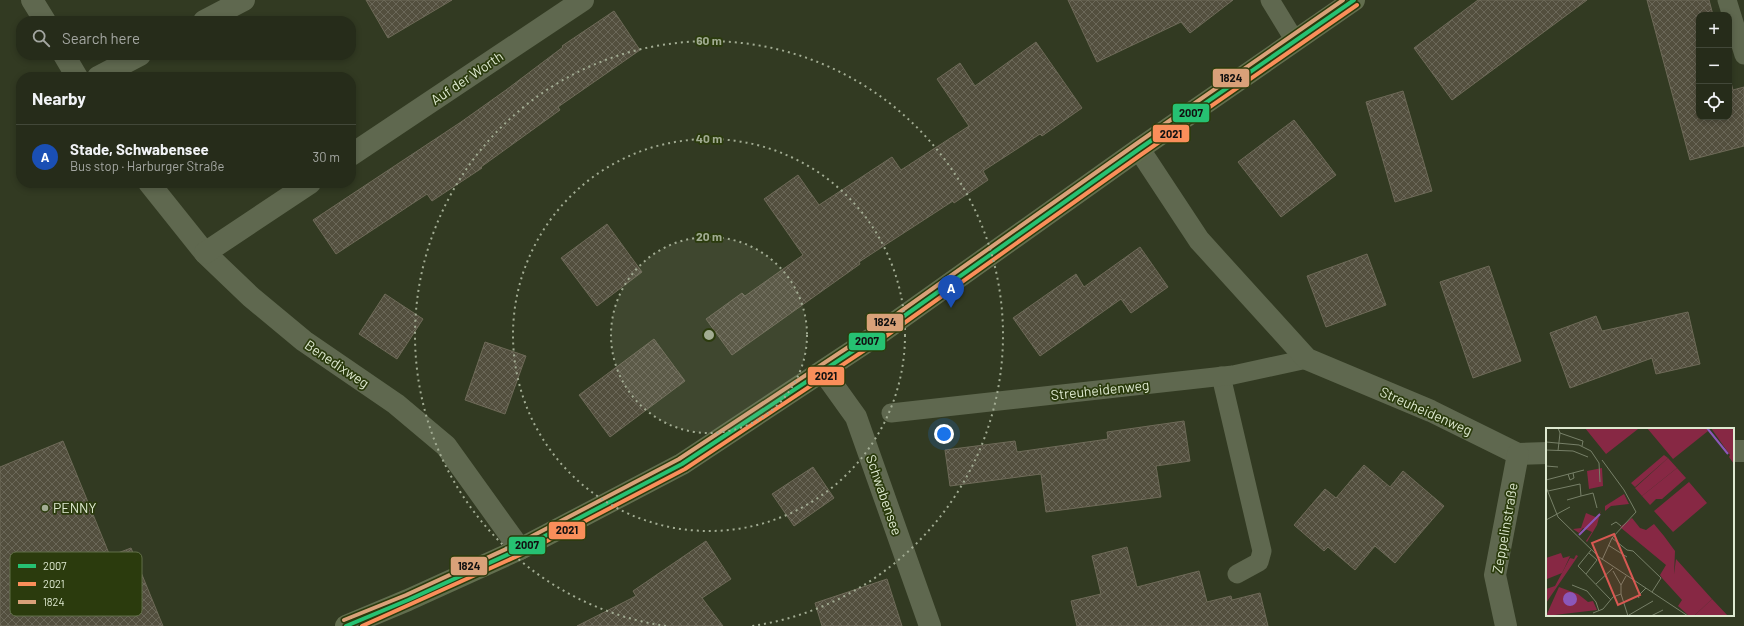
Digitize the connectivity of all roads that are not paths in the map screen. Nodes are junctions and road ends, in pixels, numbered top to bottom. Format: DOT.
graph roads {
  1 [pos="32,0"];
  2 [pos="244,0"];
  3 [pos="583,0"];
  4 [pos="1270,0"];
  5 [pos="1354,0"];
  6 [pos="1727,0"];
  7 [pos="42,16"];
  8 [pos="214,16"];
  9 [pos="1295,41"];
  10 [pos="1744,55"];
  11 [pos="67,60"];
  12 [pos="130,60"];
  13 [pos="74,72"];
  14 [pos="108,72"];
  15 [pos="1139,149"];
  16 [pos="356,152"];
  17 [pos="153,188"];
  18 [pos="302,188"];
  19 [pos="205,253"];
  20 [pos="1307,359"];
  21 [pos="823,371"];
  22 [pos="1221,376"];
  23 [pos="891,413"];
  24 [pos="1518,454"];
  25 [pos="1546,454"];
  26 [pos="520,549"];
  27 [pos="1237,574"];
  28 [pos="346,626"];
  29 [pos="930,626"];
  30 [pos="1506,626"];
  1 -- 7 [label="street"];
  2 -- 8 [label="street"];
  3 -- 16 [label="street, Auf der Worth"];
  4 -- 9 [label="lane"];
  5 -- 9 [label="main road"];
  6 -- 10 [label="lane"];
  9 -- 15 [label="main road"];
  11 -- 13 [label="street"];
  12 -- 14 [label="street"];
  15 -- 20 [label="street, Streuheidenweg"];
  15 -- 21 [label="main road"];
  17 -- 19 [label="street, Benedixweg"];
  18 -- 19 [label="street"];
  19 -- 26 [label="street, Benedixweg"];
  20 -- 22 [label="lane, Streuheidenweg"];
  20 -- 24 [label="street, Streuheidenweg"];
  21 -- 26 [label="main road"];
  21 -- 29 [label="street, Schwabensee"];
  22 -- 23 [label="lane, Streuheidenweg"];
  22 -- 27 [label="lane"];
  24 -- 25 [label="street, Streuheidenweg"];
  24 -- 30 [label="street, Zeppelinstraße"];
  26 -- 28 [label="main road"];
}
